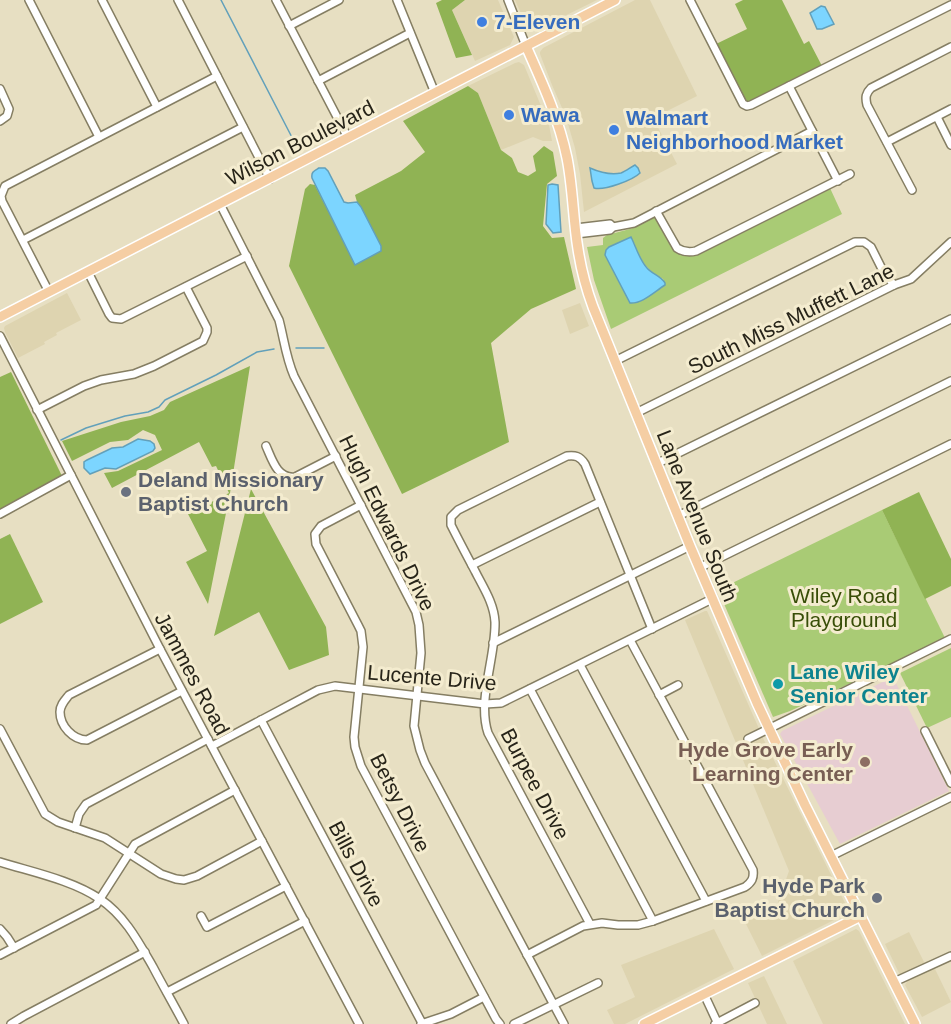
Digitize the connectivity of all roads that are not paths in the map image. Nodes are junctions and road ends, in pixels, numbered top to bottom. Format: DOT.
graph roads {
  1 [pos="29,0"];
  2 [pos="102,0"];
  3 [pos="178,0"];
  4 [pos="276,0"];
  5 [pos="339,0"];
  6 [pos="397,0"];
  7 [pos="508,0"];
  8 [pos="615,0"];
  9 [pos="690,0"];
  10 [pos="951,5"];
  11 [pos="289,26"];
  12 [pos="410,33"];
  13 [pos="526,46"];
  14 [pos="951,47"];
  15 [pos="217,76"];
  16 [pos="318,81"];
  17 [pos="789,86"];
  18 [pos="0,88"];
  19 [pos="435,93"];
  20 [pos="157,107"];
  21 [pos="951,109"];
  22 [pos="937,117"];
  23 [pos="0,121"];
  24 [pos="243,127"];
  25 [pos="812,131"];
  26 [pos="99,137"];
  27 [pos="348,138"];
  28 [pos="886,142"];
  29 [pos="951,145"];
  30 [pos="850,174"];
  31 [pos="270,179"];
  32 [pos="838,180"];
  33 [pos="912,190"];
  34 [pos="220,204"];
  35 [pos="656,211"];
  36 [pos="576,231"];
  37 [pos="23,240"];
  38 [pos="951,242"];
  39 [pos="247,256"];
  40 [pos="88,272"];
  41 [pos="894,285"];
  42 [pos="186,287"];
  43 [pos="49,292"];
  44 [pos="0,317"];
  45 [pos="951,319"];
  46 [pos="0,336"];
  47 [pos="615,361"];
  48 [pos="951,381"];
  49 [pos="37,410"];
  50 [pos="636,413"];
  51 [pos="951,444"];
  52 [pos="266,446"];
  53 [pos="336,456"];
  54 [pos="656,464"];
  55 [pos="71,475"];
  56 [pos="600,502"];
  57 [pos="361,505"];
  58 [pos="0,514"];
  59 [pos="678,516"];
  60 [pos="690,546"];
  61 [pos="472,565"];
  62 [pos="699,568"];
  63 [pos="630,575"];
  64 [pos="712,599"];
  65 [pos="652,629"];
  66 [pos="951,639"];
  67 [pos="630,640"];
  68 [pos="493,643"];
  69 [pos="159,649"];
  70 [pos="580,665"];
  71 [pos="678,685"];
  72 [pos="358,688"];
  73 [pos="530,690"];
  74 [pos="182,692"];
  75 [pos="416,695"];
  76 [pos="659,695"];
  77 [pos="485,704"];
  78 [pos="261,720"];
  79 [pos="0,729"];
  80 [pos="769,729"];
  81 [pos="925,731"];
  82 [pos="748,739"];
  83 [pos="210,743"];
  84 [pos="951,783"];
  85 [pos="235,790"];
  86 [pos="951,797"];
  87 [pos="75,828"];
  88 [pos="262,841"];
  89 [pos="129,853"];
  90 [pos="831,856"];
  91 [pos="0,862"];
  92 [pos="286,886"];
  93 [pos="100,899"];
  94 [pos="706,901"];
  95 [pos="201,916"];
  96 [pos="861,916"];
  97 [pos="305,921"];
  98 [pos="653,921"];
  99 [pos="590,924"];
  100 [pos="0,929"];
  101 [pos="14,948"];
  102 [pos="145,952"];
  103 [pos="527,955"];
  104 [pos="0,956"];
  105 [pos="951,956"];
  106 [pos="894,982"];
  107 [pos="598,983"];
  108 [pos="167,992"];
  109 [pos="705,994"];
  110 [pos="484,997"];
  111 [pos="755,1003"];
  112 [pos="554,1005"];
  113 [pos="11,1024"];
  114 [pos="184,1024"];
  115 [pos="359,1024"];
  116 [pos="422,1024"];
  117 [pos="500,1024"];
  118 [pos="514,1024"];
  119 [pos="564,1024"];
  120 [pos="644,1024"];
  121 [pos="717,1024"];
  122 [pos="915,1024"];
  1 -- 26 [label="street"];
  2 -- 20 [label="street"];
  3 -- 15 [label="street"];
  4 -- 11 [label="street"];
  5 -- 11 [label="street"];
  6 -- 12 [label="street"];
  7 -- 13 [label="street, Lane Avenue South"];
  8 -- 13 [label="main road, Wilson Boulevard"];
  9 -- 17 [label="street"];
  10 -- 17 [label="street"];
  11 -- 16 [label="street"];
  12 -- 16 [label="street"];
  12 -- 19 [label="street"];
  13 -- 19 [label="main road, Wilson Boulevard"];
  13 -- 36 [label="main road, Lane Avenue South"];
  14 -- 28 [label="street"];
  15 -- 20 [label="street"];
  15 -- 24 [label="street"];
  16 -- 27 [label="street"];
  17 -- 25 [label="street"];
  18 -- 23 [label="street"];
  19 -- 27 [label="main road, Wilson Boulevard"];
  20 -- 26 [label="street"];
  21 -- 22 [label="street"];
  22 -- 28 [label="street"];
  22 -- 29 [label="street"];
  24 -- 31 [label="street"];
  24 -- 37 [label="street"];
  25 -- 32 [label="street"];
  25 -- 35 [label="street"];
  26 -- 37 [label="street"];
  27 -- 31 [label="main road, Wilson Boulevard"];
  28 -- 33 [label="street"];
  30 -- 32 [label="street"];
  31 -- 34 [label="main road, Wilson Boulevard"];
  32 -- 35 [label="street"];
  34 -- 39 [label="street, Hugh Edwards Drive"];
  34 -- 40 [label="main road, Wilson Boulevard"];
  35 -- 36 [label="street"];
  36 -- 47 [label="main road, Lane Avenue South"];
  37 -- 43 [label="street"];
  38 -- 41 [label="street, South Miss Muffett Lane"];
  39 -- 42 [label="street"];
  39 -- 53 [label="street, Hugh Edwards Drive"];
  40 -- 42 [label="street"];
  40 -- 43 [label="main road, Wilson Boulevard"];
  41 -- 47 [label="street"];
  41 -- 50 [label="street, South Miss Muffett Lane"];
  42 -- 49 [label="street"];
  43 -- 44 [label="main road, Wilson Boulevard"];
  45 -- 54 [label="street"];
  46 -- 49 [label="street, Jammes Road"];
  47 -- 50 [label="main road, Lane Avenue South"];
  48 -- 59 [label="street"];
  49 -- 55 [label="street, Jammes Road"];
  50 -- 54 [label="main road, Lane Avenue South"];
  51 -- 62 [label="street"];
  52 -- 53 [label="street"];
  53 -- 57 [label="street, Hugh Edwards Drive"];
  54 -- 59 [label="main road, Lane Avenue South"];
  55 -- 58 [label="street"];
  55 -- 69 [label="street, Jammes Road"];
  56 -- 61 [label="street"];
  56 -- 61 [label="street, Burpee Drive"];
  56 -- 63 [label="street"];
  57 -- 72 [label="street, Betsy Drive"];
  57 -- 75 [label="street, Hugh Edwards Drive"];
  59 -- 60 [label="main road, Lane Avenue South"];
  60 -- 62 [label="main road, Lane Avenue South"];
  60 -- 63 [label="street"];
  61 -- 68 [label="street, Burpee Drive"];
  62 -- 64 [label="main road, Lane Avenue South"];
  63 -- 65 [label="street"];
  63 -- 68 [label="street"];
  64 -- 65 [label="street, Lucente Drive"];
  64 -- 80 [label="main road, Lane Avenue South"];
  65 -- 67 [label="street, Lucente Drive"];
  66 -- 80 [label="street"];
  67 -- 70 [label="street, Lucente Drive"];
  67 -- 76 [label="street"];
  68 -- 77 [label="street, Burpee Drive"];
  69 -- 74 [label="street, Jammes Road"];
  69 -- 74 [label="street"];
  70 -- 73 [label="street, Lucente Drive"];
  70 -- 94 [label="street"];
  71 -- 76 [label="street"];
  72 -- 75 [label="street, Lucente Drive"];
  72 -- 78 [label="street, Lucente Drive"];
  72 -- 110 [label="street, Betsy Drive"];
  73 -- 77 [label="street, Lucente Drive"];
  73 -- 98 [label="street"];
  74 -- 83 [label="street, Jammes Road"];
  75 -- 77 [label="street, Lucente Drive"];
  75 -- 103 [label="street, Hugh Edwards Drive"];
  76 -- 94 [label="street"];
  77 -- 99 [label="street, Burpee Drive"];
  78 -- 83 [label="street, Lucente Drive"];
  78 -- 116 [label="street, Bills Drive"];
  79 -- 87 [label="street"];
  80 -- 82 [label="street"];
  80 -- 90 [label="main road, Lane Avenue South"];
  81 -- 84 [label="street"];
  83 -- 85 [label="street, Jammes Road"];
  83 -- 87 [label="street, Lucente Drive"];
  85 -- 88 [label="street, Jammes Road"];
  85 -- 89 [label="street"];
  86 -- 90 [label="street"];
  87 -- 89 [label="street"];
  88 -- 89 [label="street"];
  88 -- 92 [label="street, Jammes Road"];
  89 -- 93 [label="street"];
  90 -- 96 [label="main road, Lane Avenue South"];
  91 -- 93 [label="street"];
  92 -- 95 [label="street"];
  92 -- 97 [label="street, Jammes Road"];
  93 -- 101 [label="street"];
  93 -- 102 [label="street"];
  94 -- 98 [label="street"];
  96 -- 106 [label="main road, Lane Avenue South"];
  96 -- 109 [label="main road"];
  97 -- 108 [label="street"];
  97 -- 115 [label="street, Jammes Road"];
  98 -- 99 [label="street"];
  99 -- 103 [label="street"];
  100 -- 101 [label="street"];
  101 -- 104 [label="street"];
  102 -- 108 [label="street"];
  102 -- 113 [label="street"];
  103 -- 112 [label="street, Hugh Edwards Drive"];
  105 -- 106 [label="street"];
  106 -- 122 [label="main road, Lane Avenue South"];
  107 -- 112 [label="street"];
  108 -- 114 [label="street"];
  109 -- 120 [label="main road"];
  109 -- 121 [label="street"];
  110 -- 116 [label="street"];
  110 -- 117 [label="street, Betsy Drive"];
  111 -- 121 [label="street"];
  112 -- 118 [label="street"];
  112 -- 119 [label="street, Hugh Edwards Drive"];
}
